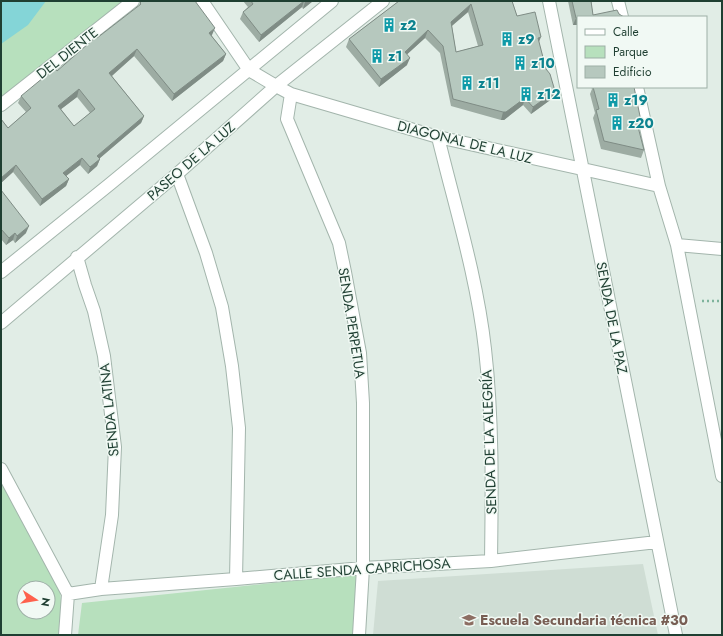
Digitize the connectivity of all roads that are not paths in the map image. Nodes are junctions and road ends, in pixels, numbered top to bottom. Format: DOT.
graph roads {
  1 [pos="133,1"];
  2 [pos="202,1"];
  3 [pos="332,1"];
  4 [pos="383,1"];
  5 [pos="549,1"];
  6 [pos="618,1"];
  7 [pos="622,16"];
  8 [pos="249,70"];
  9 [pos="276,86"];
  10 [pos="637,88"];
  11 [pos="291,94"];
  12 [pos="1,105"];
  13 [pos="438,137"];
  14 [pos="582,170"];
  15 [pos="177,174"];
  16 [pos="659,186"];
  17 [pos="677,245"];
  18 [pos="722,249"];
  19 [pos="77,257"];
  20 [pos="1,272"];
  21 [pos="1,323"];
  22 [pos="1,469"];
  23 [pos="722,476"];
  24 [pos="657,542"];
  25 [pos="491,560"];
  26 [pos="363,568"];
  27 [pos="236,579"];
  28 [pos="101,589"];
  29 [pos="68,594"];
  30 [pos="65,635"];
  31 [pos="359,635"];
  32 [pos="676,635"];
  1 -- 12 [label="street, DEL DIENTE"];
  2 -- 8 [label="street"];
  3 -- 8 [label="street"];
  4 -- 9 [label="street, PASEO DE LA LUZ"];
  5 -- 14 [label="street, SENDA DE LA PAZ"];
  6 -- 7 [label="street"];
  8 -- 9 [label="street"];
  8 -- 20 [label="street"];
  9 -- 11 [label="street, DIAGONAL DE LA LUZ"];
  9 -- 15 [label="street, PASEO DE LA LUZ"];
  10 -- 16 [label="street"];
  11 -- 13 [label="street, DIAGONAL DE LA LUZ"];
  11 -- 26 [label="street, SENDA PERPETUA"];
  13 -- 14 [label="street, DIAGONAL DE LA LUZ"];
  13 -- 25 [label="street, SENDA DE LA ALEGRÍA"];
  14 -- 16 [label="street, DIAGONAL DE LA LUZ"];
  14 -- 24 [label="street, SENDA DE LA PAZ"];
  15 -- 19 [label="street, PASEO DE LA LUZ"];
  15 -- 27 [label="street"];
  16 -- 17 [label="street"];
  17 -- 18 [label="street"];
  17 -- 23 [label="street"];
  19 -- 21 [label="street, PASEO DE LA LUZ"];
  19 -- 28 [label="street, SENDA LATINA"];
  22 -- 29 [label="street"];
  24 -- 25 [label="street, CALLE SENDA CAPRICHOSA"];
  24 -- 32 [label="street, SENDA DE LA PAZ"];
  25 -- 26 [label="street, CALLE SENDA CAPRICHOSA"];
  26 -- 27 [label="street, CALLE SENDA CAPRICHOSA"];
  26 -- 31 [label="street, SENDA PERPETUA"];
  27 -- 28 [label="street, CALLE SENDA CAPRICHOSA"];
  28 -- 29 [label="street, CALLE SENDA CAPRICHOSA"];
  29 -- 30 [label="street"];
}
